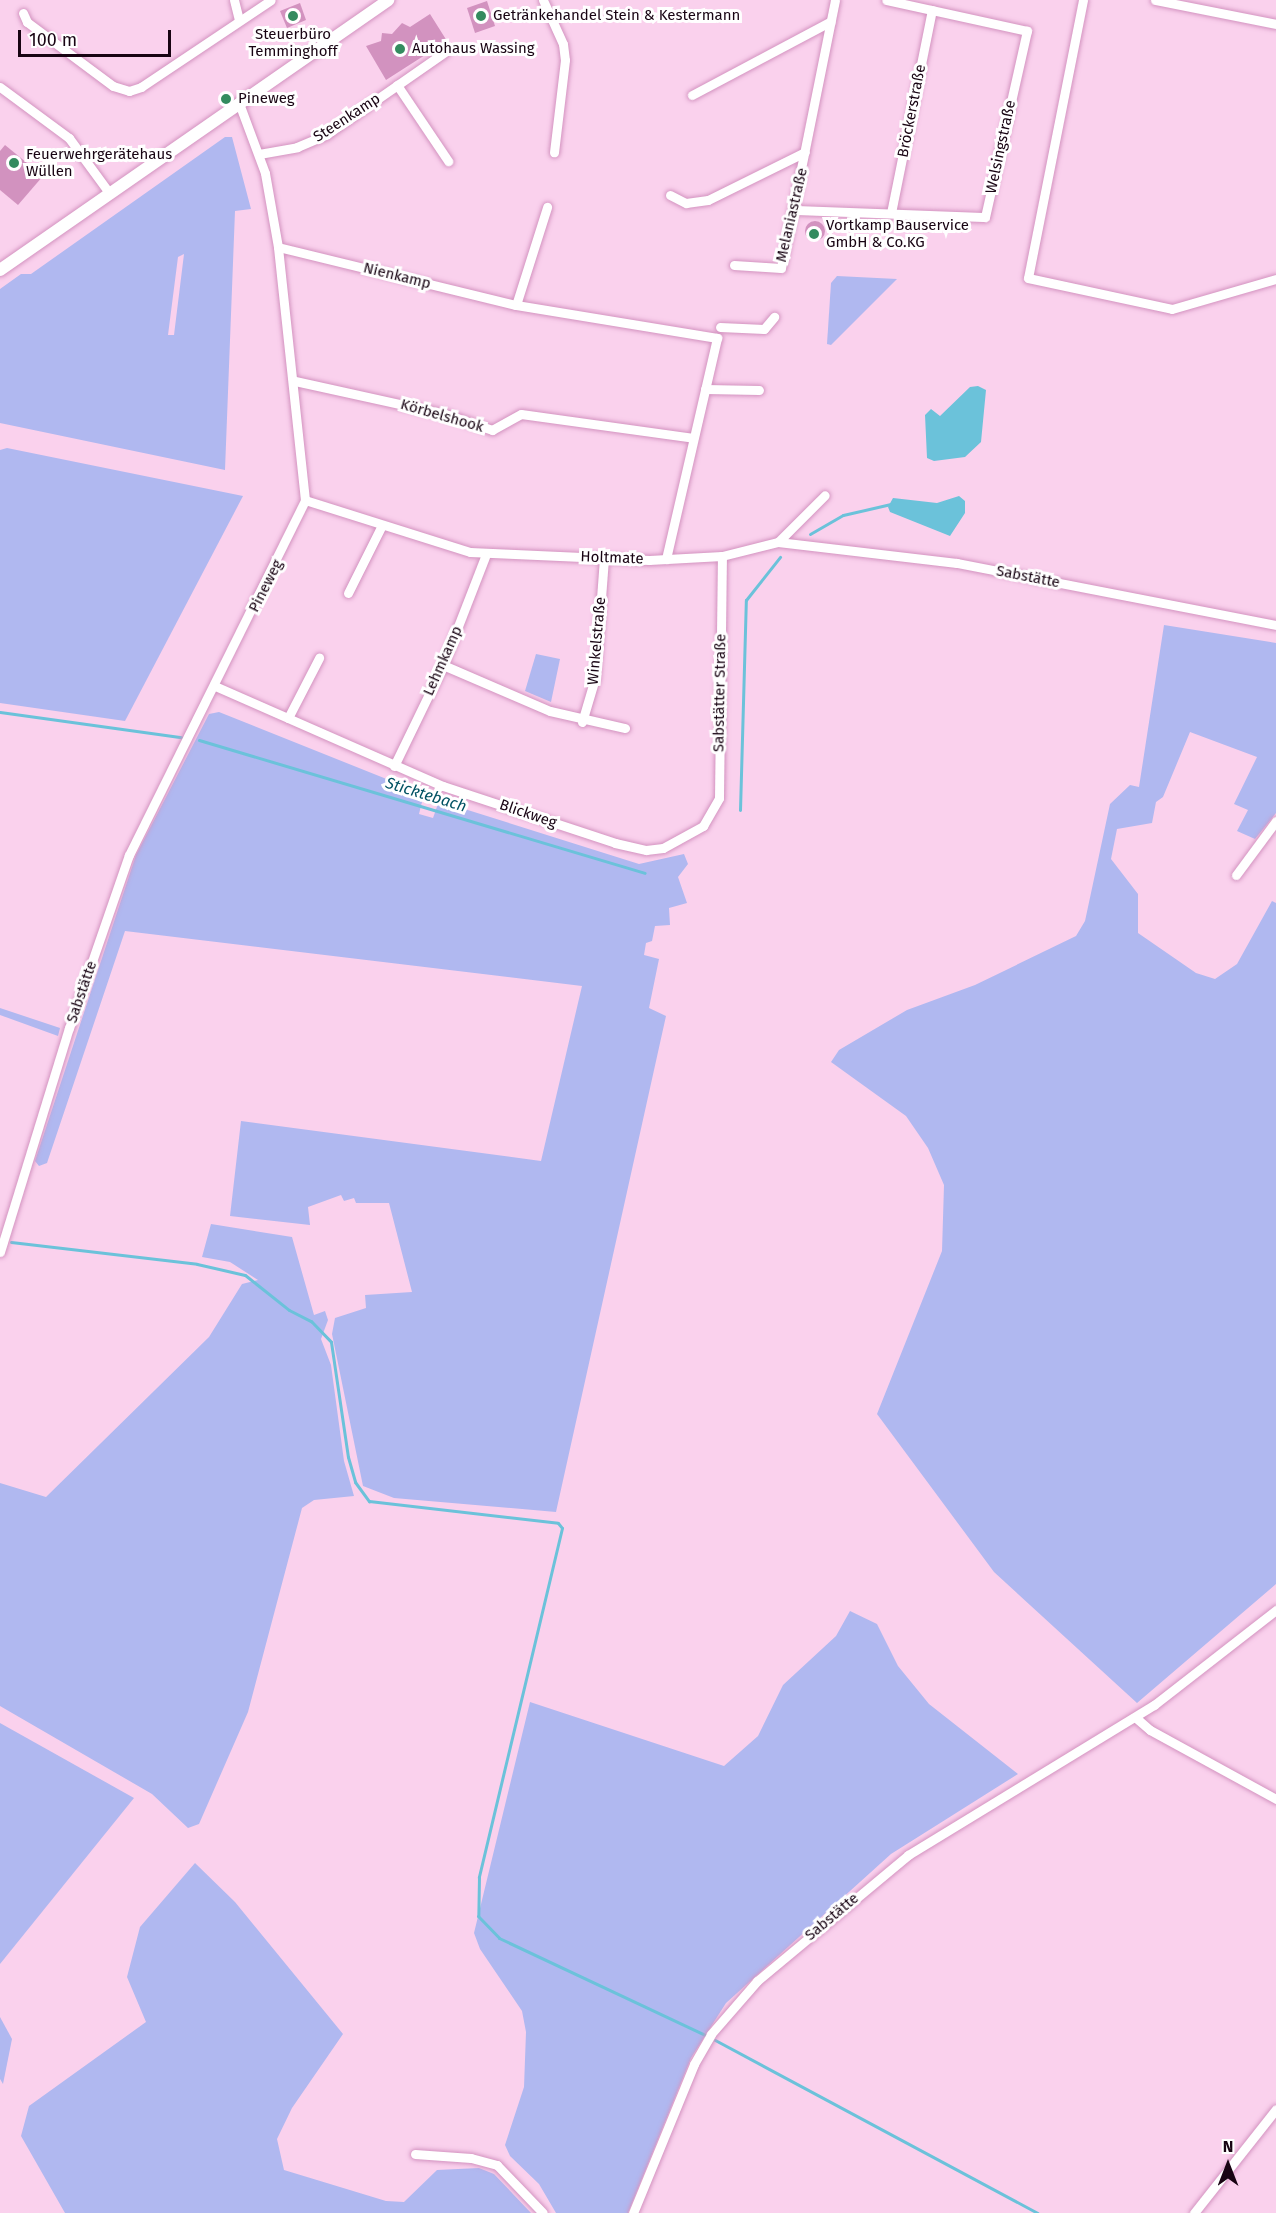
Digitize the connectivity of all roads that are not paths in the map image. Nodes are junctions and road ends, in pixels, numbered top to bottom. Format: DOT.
graph roads {
  1 [pos="234,0"];
  2 [pos="270,0"];
  3 [pos="388,0"];
  4 [pos="543,0"];
  5 [pos="835,0"];
  6 [pos="886,0"];
  7 [pos="1083,0"];
  8 [pos="1155,0"];
  9 [pos="932,10"];
  10 [pos="23,13"];
  11 [pos="239,20"];
  12 [pos="831,21"];
  13 [pos="1276,24"];
  14 [pos="445,52"];
  15 [pos="397,85"];
  16 [pos="0,87"];
  17 [pos="692,95"];
  18 [pos="239,103"];
  19 [pos="554,152"];
  20 [pos="805,152"];
  21 [pos="260,154"];
  22 [pos="448,161"];
  23 [pos="110,194"];
  24 [pos="670,195"];
  25 [pos="547,207"];
  26 [pos="794,210"];
  27 [pos="891,213"];
  28 [pos="278,247"];
  29 [pos="734,265"];
  30 [pos="0,270"];
  31 [pos="1276,279"];
  32 [pos="516,305"];
  33 [pos="774,317"];
  34 [pos="717,338"];
  35 [pos="295,381"];
  36 [pos="705,389"];
  37 [pos="759,390"];
  38 [pos="693,438"];
  39 [pos="825,495"];
  40 [pos="305,500"];
  41 [pos="382,525"];
  42 [pos="778,542"];
  43 [pos="486,554"];
  44 [pos="722,556"];
  45 [pos="604,558"];
  46 [pos="666,558"];
  47 [pos="348,594"];
  48 [pos="1276,625"];
  49 [pos="319,658"];
  50 [pos="443,665"];
  51 [pos="215,686"];
  52 [pos="288,718"];
  53 [pos="582,722"];
  54 [pos="625,728"];
  55 [pos="187,742"];
  56 [pos="394,766"];
  57 [pos="1276,821"];
  58 [pos="702,826"];
  59 [pos="1236,875"];
  60 [pos="0,1252"];
  61 [pos="1276,1610"];
  62 [pos="1135,1717"];
  63 [pos="1276,1798"];
  64 [pos="1276,2109"];
  65 [pos="415,2154"];
  66 [pos="543,2213"];
  67 [pos="633,2213"];
  68 [pos="1194,2213"];
  1 -- 11 [label="street"];
  2 -- 11 [label="street"];
  3 -- 18 [label="main road"];
  4 -- 19 [label="street"];
  5 -- 12 [label="street, Melaniastraße"];
  6 -- 9 [label="street, Welsingstraße"];
  7 -- 31 [label="street"];
  8 -- 13 [label="street"];
  9 -- 27 [label="street, Bröckerstraße"];
  9 -- 27 [label="street, Welsingstraße"];
  10 -- 11 [label="street"];
  12 -- 17 [label="street"];
  12 -- 20 [label="street, Melaniastraße"];
  14 -- 15 [label="street, Steenkamp"];
  15 -- 21 [label="street, Steenkamp"];
  15 -- 22 [label="street, Steenkamp"];
  16 -- 23 [label="street"];
  18 -- 21 [label="street"];
  18 -- 23 [label="main road"];
  20 -- 24 [label="street, Melaniastraße"];
  20 -- 26 [label="street, Melaniastraße"];
  21 -- 28 [label="street"];
  23 -- 30 [label="main road"];
  25 -- 32 [label="street"];
  26 -- 27 [label="street, Welsingstraße"];
  26 -- 29 [label="street, Melaniastraße"];
  28 -- 32 [label="street, Nienkamp"];
  28 -- 35 [label="street"];
  32 -- 34 [label="street, Nienkamp"];
  33 -- 34 [label="street"];
  34 -- 36 [label="street"];
  35 -- 38 [label="street, Körbelshook"];
  35 -- 40 [label="street"];
  36 -- 37 [label="street"];
  36 -- 38 [label="street"];
  38 -- 46 [label="street"];
  39 -- 42 [label="street"];
  40 -- 41 [label="street, Holtmate"];
  40 -- 51 [label="street, Pineweg"];
  41 -- 43 [label="street, Holtmate"];
  41 -- 47 [label="street"];
  42 -- 44 [label="street, Holtmate"];
  42 -- 48 [label="street, Sabstätte"];
  43 -- 45 [label="street, Holtmate"];
  43 -- 50 [label="street, Lehmkamp"];
  44 -- 46 [label="street, Holtmate"];
  44 -- 58 [label="street, Sabstätter Straße"];
  45 -- 46 [label="street, Holtmate"];
  45 -- 53 [label="street, Winkelstraße"];
  49 -- 52 [label="street"];
  50 -- 53 [label="street"];
  50 -- 56 [label="street, Lehmkamp"];
  51 -- 52 [label="street, Blickweg"];
  51 -- 55 [label="street, Pineweg"];
  52 -- 56 [label="street, Blickweg"];
  53 -- 54 [label="street"];
  55 -- 60 [label="street, Sabstätte"];
  56 -- 58 [label="street, Blickweg"];
  57 -- 59 [label="street"];
  61 -- 62 [label="street, Sabstätte"];
  62 -- 63 [label="street"];
  62 -- 67 [label="street, Sabstätte"];
  64 -- 68 [label="street"];
  65 -- 66 [label="street"];
}
